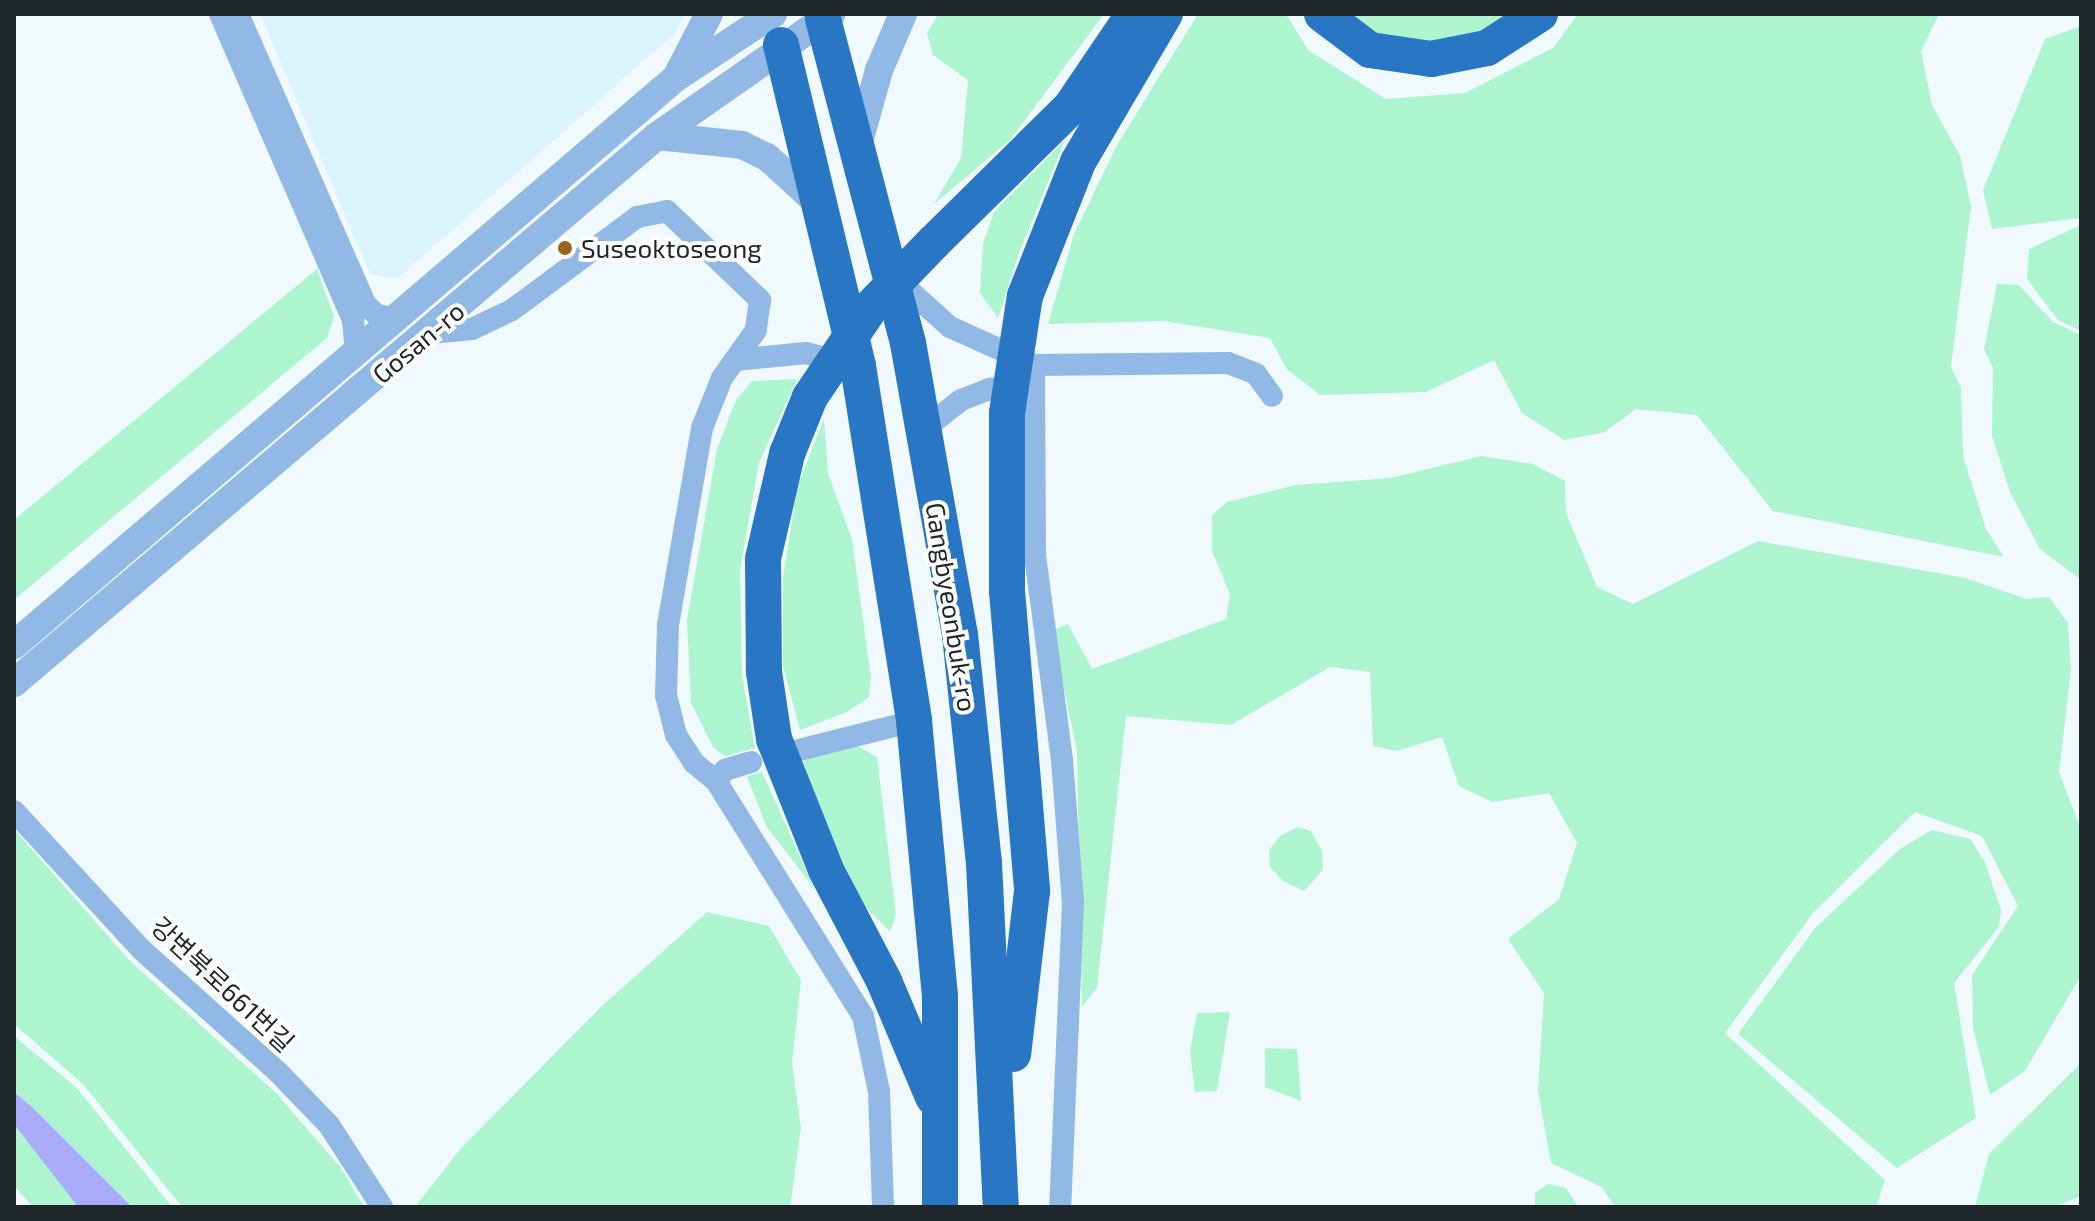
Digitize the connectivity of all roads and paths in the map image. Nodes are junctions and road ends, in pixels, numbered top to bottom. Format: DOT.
graph roads {
  1 [pos="220,14"];
  2 [pos="238,14"];
  3 [pos="709,14"];
  4 [pos="903,14"];
  5 [pos="1134,14"];
  6 [pos="1165,14"];
  7 [pos="1322,14"];
  8 [pos="1540,14"];
  9 [pos="825,16"];
  10 [pos="776,24"];
  11 [pos="677,77"];
  12 [pos="1100,91"];
  13 [pos="657,136"];
  14 [pos="857,149"];
  15 [pos="821,206"];
  16 [pos="892,275"];
  17 [pos="397,318"];
  18 [pos="431,333"];
  19 [pos="356,354"];
  20 [pos="735,360"];
  21 [pos="858,366"];
  22 [pos="1034,374"];
  23 [pos="1272,396"];
  24 [pos="923,430"];
  25 [pos="14,645"];
  26 [pos="14,683"];
  27 [pos="914,721"];
  28 [pos="799,750"];
  29 [pos="751,762"];
  30 [pos="716,781"];
  31 [pos="14,811"];
  32 [pos="940,1113"];
  33 [pos="1001,1151"];
  34 [pos="382,1207"];
  35 [pos="883,1207"];
  36 [pos="940,1207"];
  37 [pos="1001,1207"];
  38 [pos="1060,1207"];
  1 -- 19 [label="street"];
  2 -- 17 [label="street"];
  3 -- 11 [label="street"];
  4 -- 14 [label="street"];
  5 -- 12 [label="highway"];
  6 -- 12 [label="highway"];
  7 -- 8 [label="highway"];
  9 -- 10 [label="street, Gosan-ro"];
  9 -- 14 [label="highway, Gangbyeonbuk-ro"];
  10 -- 11 [label="street, Gosan-ro"];
  10 -- 13 [label="street, Gosan-ro"];
  10 -- 15 [label="highway, Gangbyeonbuk-ro"];
  11 -- 17 [label="street, Gosan-ro"];
  12 -- 32 [label="highway, bridge"];
  12 -- 33 [label="highway, bridge"];
  13 -- 15 [label="street"];
  13 -- 18 [label="street, Gosan-ro"];
  14 -- 16 [label="highway, Gangbyeonbuk-ro"];
  15 -- 21 [label="highway, Gangbyeonbuk-ro"];
  16 -- 22 [label="street"];
  16 -- 24 [label="highway, Gangbyeonbuk-ro"];
  17 -- 19 [label="street, Gosan-ro"];
  18 -- 20 [label="street"];
  18 -- 26 [label="street, Gosan-ro"];
  19 -- 25 [label="street, Gosan-ro"];
  20 -- 21 [label="street"];
  20 -- 30 [label="street"];
  21 -- 27 [label="highway, Gangbyeonbuk-ro"];
  22 -- 23 [label="street"];
  22 -- 24 [label="street"];
  22 -- 38 [label="street"];
  24 -- 33 [label="highway, Gangbyeonbuk-ro"];
  27 -- 28 [label="street"];
  27 -- 32 [label="highway, Gangbyeonbuk-ro"];
  29 -- 30 [label="street"];
  30 -- 35 [label="street"];
  31 -- 34 [label="street, 강변북로661번길"];
  32 -- 36 [label="highway, Gangbyeonbuk-ro"];
  33 -- 37 [label="highway, Gangbyeonbuk-ro"];
}
